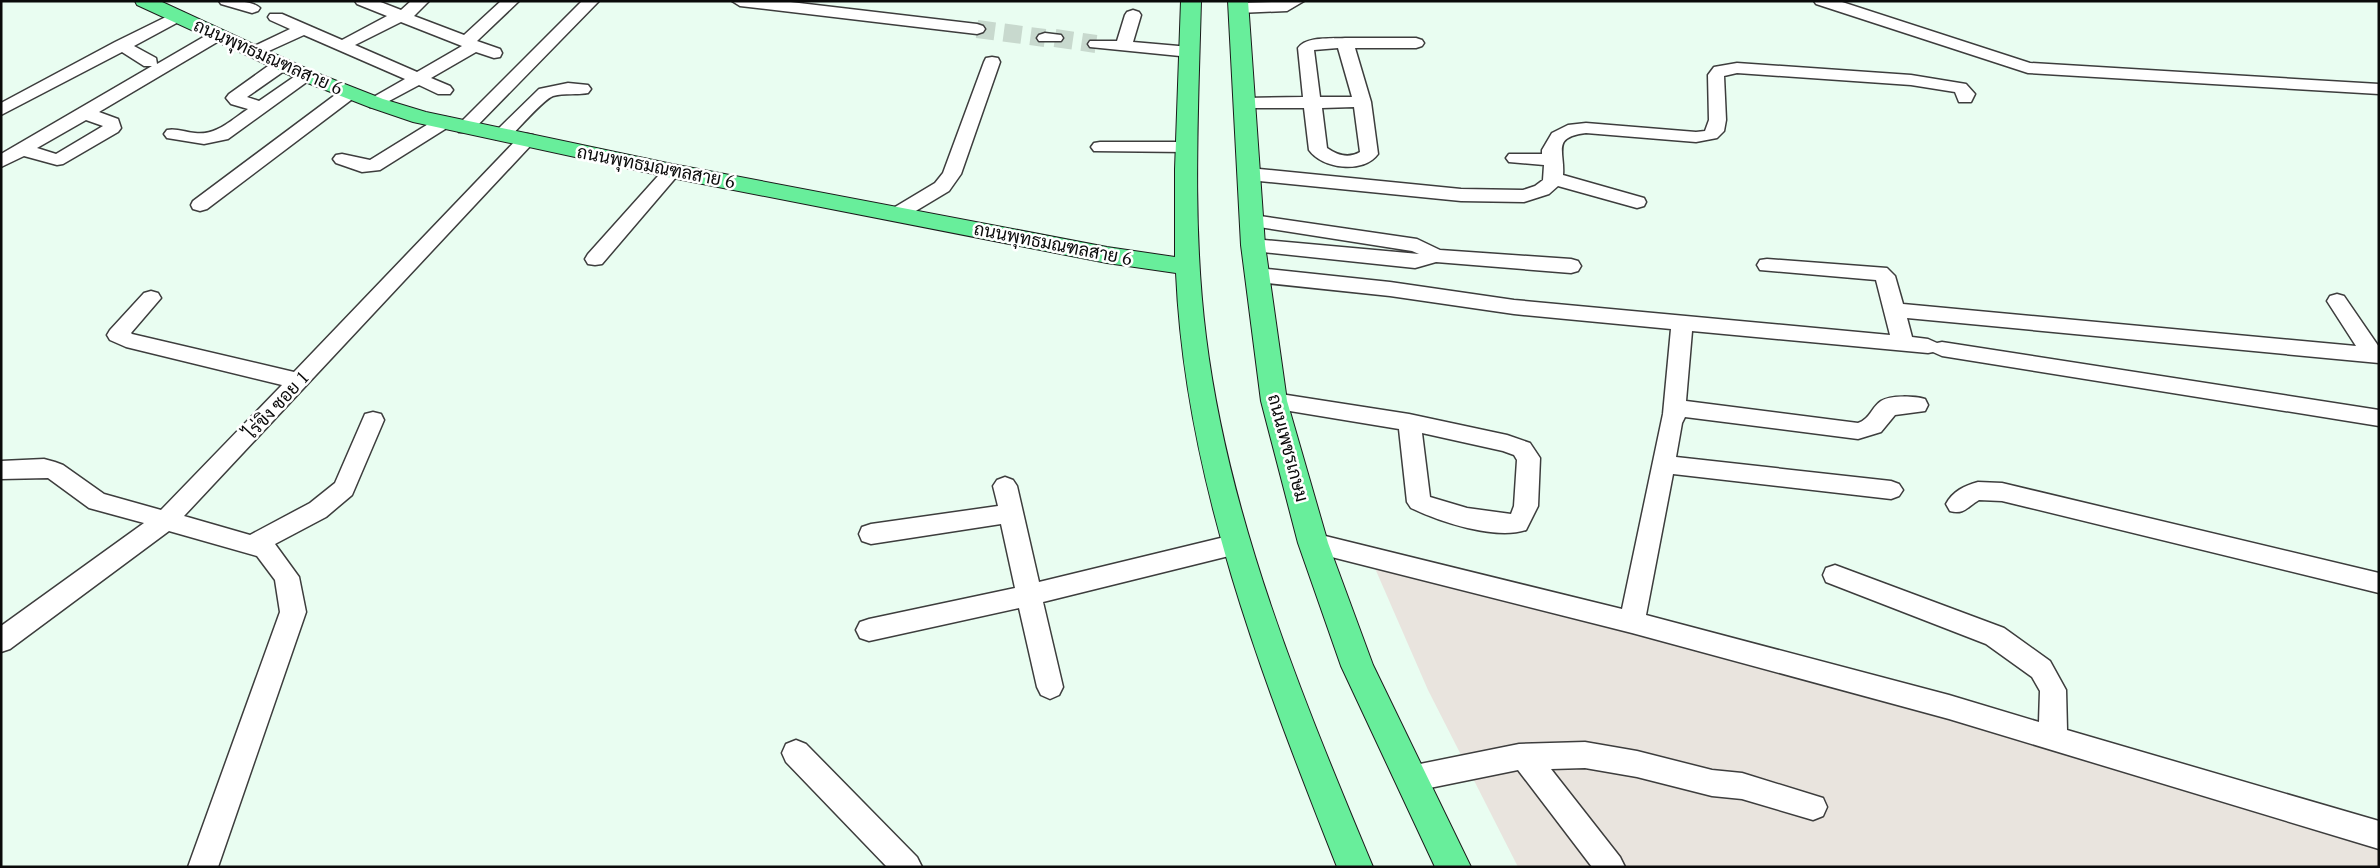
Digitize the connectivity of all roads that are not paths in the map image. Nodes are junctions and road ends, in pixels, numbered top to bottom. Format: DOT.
graph roads {
  1 [pos="144,1"];
  2 [pos="226,1"];
  3 [pos="363,1"];
  4 [pos="421,1"];
  5 [pos="511,1"];
  6 [pos="591,1"];
  7 [pos="740,1"];
  8 [pos="1191,1"];
  9 [pos="1296,1"];
  10 [pos="1822,1"];
  11 [pos="1238,5"];
  12 [pos="252,8"];
  13 [pos="1133,15"];
  14 [pos="178,16"];
  15 [pos="401,16"];
  16 [pos="276,17"];
  17 [pos="303,29"];
  18 [pos="977,29"];
  19 [pos="218,35"];
  20 [pos="471,43"];
  21 [pos="1344,43"];
  22 [pos="1416,43"];
  23 [pos="1096,44"];
  24 [pos="121,45"];
  25 [pos="342,46"];
  26 [pos="1123,47"];
  27 [pos="254,52"];
  28 [pos="1190,52"];
  29 [pos="494,53"];
  30 [pos="150,62"];
  31 [pos="992,62"];
  32 [pos="281,64"];
  33 [pos="307,76"];
  34 [pos="419,79"];
  35 [pos="582,89"];
  36 [pos="2379,89"];
  37 [pos="444,90"];
  38 [pos="349,93"];
  39 [pos="1965,98"];
  40 [pos="1308,102"];
  41 [pos="1362,102"];
  42 [pos="376,103"];
  43 [pos="1244,103"];
  44 [pos="261,107"];
  45 [pos="1,110"];
  46 [pos="86,114"];
  47 [pos="454,125"];
  48 [pos="174,134"];
  49 [pos="502,135"];
  50 [pos="527,139"];
  51 [pos="1100,147"];
  52 [pos="1187,147"];
  53 [pos="23,150"];
  54 [pos="1515,158"];
  55 [pos="342,159"];
  56 [pos="1,162"];
  57 [pos="1553,169"];
  58 [pos="672,171"];
  59 [pos="1249,174"];
  60 [pos="1637,202"];
  61 [pos="200,205"];
  62 [pos="897,214"];
  63 [pos="1322,231"];
  64 [pos="1253,233"];
  65 [pos="1324,251"];
  66 [pos="1436,256"];
  67 [pos="595,259"];
  68 [pos="1767,265"];
  69 [pos="1571,266"];
  70 [pos="1187,267"];
  71 [pos="1257,275"];
  72 [pos="151,298"];
  73 [pos="2337,301"];
  74 [pos="1895,310"];
  75 [pos="1682,323"];
  76 [pos="1903,343"];
  77 [pos="2376,356"];
  78 [pos="299,381"];
  79 [pos="1274,401"];
  80 [pos="1917,405"];
  81 [pos="1674,414"];
  82 [pos="2379,418"];
  83 [pos="373,420"];
  84 [pos="1409,422"];
  85 [pos="1664,464"];
  86 [pos="1,470"];
  87 [pos="1005,486"];
  88 [pos="1891,490"];
  89 [pos="1958,504"];
  90 [pos="1011,514"];
  91 [pos="166,520"];
  92 [pos="871,534"];
  93 [pos="1313,543"];
  94 [pos="1237,544"];
  95 [pos="252,545"];
  96 [pos="1835,575"];
  97 [pos="2379,583"];
  98 [pos="1029,595"];
  99 [pos="1632,622"];
  100 [pos="869,630"];
  101 [pos="1,641"];
  102 [pos="1050,687"];
  103 [pos="2054,738"];
  104 [pos="796,753"];
  105 [pos="1525,757"];
  106 [pos="1410,779"];
  107 [pos="1813,806"];
  108 [pos="2379,835"];
  109 [pos="203,867"];
  110 [pos="907,867"];
  111 [pos="1355,867"];
  112 [pos="1453,867"];
  113 [pos="1610,867"];
  1 -- 14 [label="main road, ถนนพุทธมณฑลสาย 6"];
  2 -- 12 [label="street"];
  3 -- 15 [label="street"];
  4 -- 15 [label="street"];
  5 -- 20 [label="street"];
  6 -- 47 [label="street"];
  7 -- 18 [label="street"];
  8 -- 28 [label="main road"];
  9 -- 11 [label="street"];
  10 -- 36 [label="street"];
  11 -- 43 [label="main road, ถนนเพชรเกษม"];
  13 -- 26 [label="street"];
  14 -- 19 [label="main road, ถนนพุทธมณฑลสาย 6"];
  14 -- 24 [label="street"];
  15 -- 20 [label="street"];
  15 -- 25 [label="street"];
  16 -- 17 [label="street"];
  17 -- 25 [label="street"];
  17 -- 27 [label="street"];
  19 -- 27 [label="main road, ถนนพุทธมณฑลสาย 6"];
  19 -- 46 [label="street"];
  20 -- 29 [label="street"];
  20 -- 34 [label="street"];
  21 -- 22 [label="street"];
  21 -- 40 [label="street"];
  21 -- 41 [label="street"];
  23 -- 26 [label="street"];
  24 -- 30 [label="street"];
  24 -- 45 [label="street"];
  25 -- 34 [label="street"];
  26 -- 28 [label="street"];
  27 -- 32 [label="main road, ถนนพุทธมณฑลสาย 6"];
  28 -- 52 [label="main road"];
  31 -- 62 [label="street"];
  32 -- 33 [label="main road, ถนนพุทธมณฑลสาย 6"];
  32 -- 44 [label="street"];
  33 -- 38 [label="main road, ถนนพุทธมณฑลสาย 6"];
  33 -- 44 [label="street"];
  34 -- 37 [label="street"];
  34 -- 42 [label="street"];
  35 -- 49 [label="street"];
  38 -- 42 [label="main road, ถนนพุทธมณฑลสาย 6"];
  38 -- 61 [label="street"];
  39 -- 57 [label="street"];
  40 -- 41 [label="street"];
  40 -- 41 [label="street"];
  40 -- 43 [label="street"];
  42 -- 47 [label="main road, ถนนพุทธมณฑลสาย 6"];
  43 -- 59 [label="main road, ถนนเพชรเกษม"];
  44 -- 48 [label="street"];
  46 -- 53 [label="street"];
  46 -- 53 [label="street"];
  47 -- 49 [label="main road, ถนนพุทธมณฑลสาย 6"];
  47 -- 55 [label="street"];
  49 -- 50 [label="main road, ถนนพุทธมณฑลสาย 6"];
  50 -- 58 [label="main road, ถนนพุทธมณฑลสาย 6"];
  50 -- 78 [label="street, ไร่ขิง ซอย 1"];
  51 -- 52 [label="street"];
  52 -- 70 [label="main road"];
  53 -- 56 [label="street"];
  54 -- 57 [label="street"];
  57 -- 59 [label="street"];
  57 -- 60 [label="street"];
  58 -- 62 [label="main road, ถนนพุทธมณฑลสาย 6"];
  58 -- 67 [label="street"];
  59 -- 64 [label="main road, ถนนเพชรเกษม"];
  62 -- 70 [label="main road, ถนนพุทธมณฑลสาย 6"];
  63 -- 64 [label="street"];
  63 -- 65 [label="street"];
  63 -- 66 [label="street"];
  64 -- 65 [label="street"];
  64 -- 71 [label="main road, ถนนเพชรเกษม"];
  65 -- 66 [label="street"];
  66 -- 69 [label="street"];
  68 -- 74 [label="street"];
  70 -- 94 [label="main road"];
  71 -- 75 [label="street"];
  71 -- 79 [label="main road, ถนนเพชรเกษม"];
  72 -- 78 [label="street"];
  73 -- 77 [label="street"];
  74 -- 76 [label="street"];
  74 -- 77 [label="street"];
  75 -- 76 [label="street"];
  75 -- 81 [label="street"];
  76 -- 82 [label="street"];
  78 -- 91 [label="street, ไร่ขิง ซอย 1"];
  79 -- 84 [label="street"];
  79 -- 93 [label="main road, ถนนเพชรเกษม"];
  80 -- 81 [label="street"];
  81 -- 85 [label="street"];
  83 -- 95 [label="street"];
  84 -- 84 [label="street"];
  85 -- 88 [label="street"];
  85 -- 99 [label="street"];
  86 -- 91 [label="street"];
  87 -- 90 [label="street"];
  89 -- 97 [label="street"];
  90 -- 92 [label="street"];
  90 -- 98 [label="street"];
  91 -- 95 [label="street"];
  91 -- 101 [label="street, ไร่ขิง ซอย 1"];
  93 -- 99 [label="street"];
  93 -- 106 [label="main road, ถนนเพชรเกษม"];
  94 -- 98 [label="street"];
  94 -- 111 [label="main road"];
  95 -- 109 [label="street"];
  96 -- 103 [label="street"];
  98 -- 100 [label="street"];
  98 -- 102 [label="street"];
  99 -- 103 [label="street"];
  103 -- 108 [label="street"];
  104 -- 110 [label="street"];
  105 -- 106 [label="street"];
  105 -- 107 [label="street"];
  105 -- 113 [label="street"];
  106 -- 112 [label="main road, ถนนเพชรเกษม"];
}
